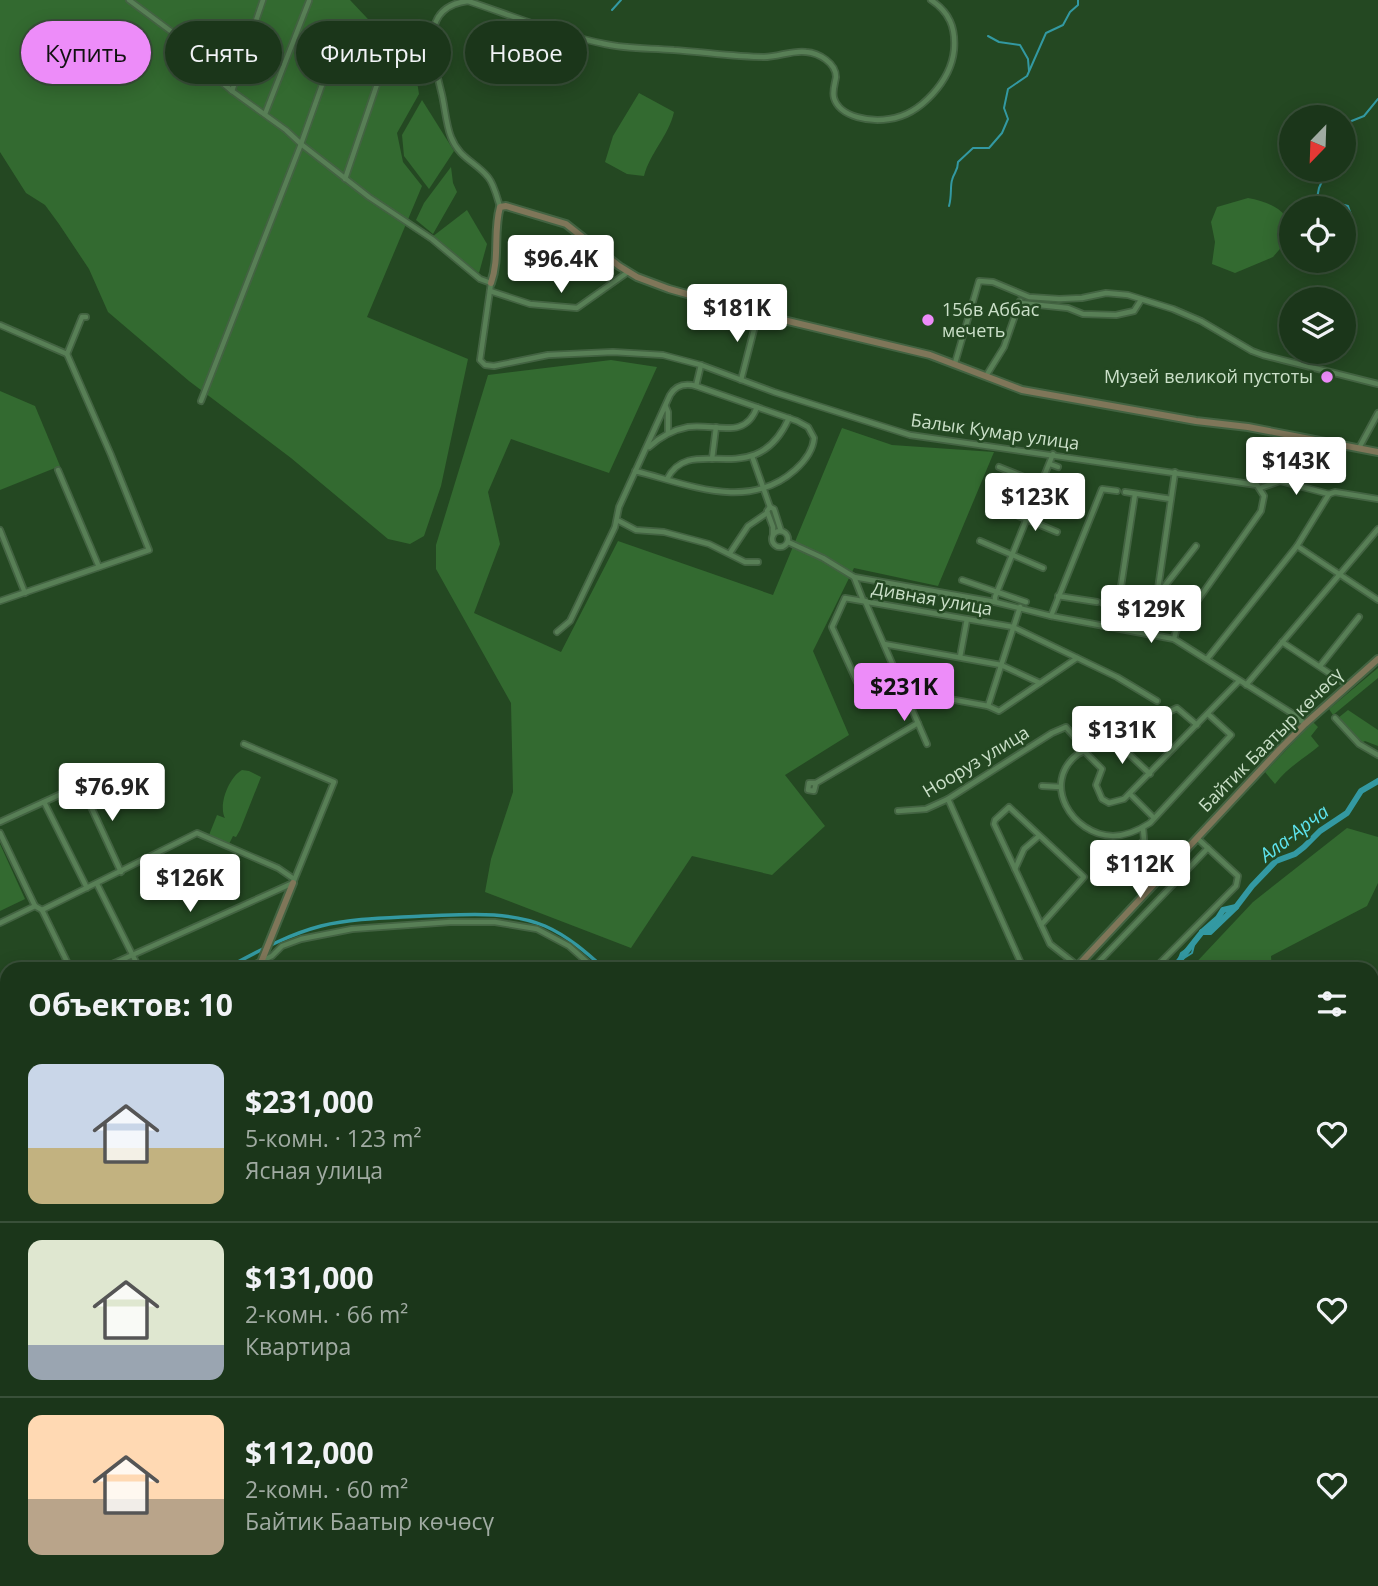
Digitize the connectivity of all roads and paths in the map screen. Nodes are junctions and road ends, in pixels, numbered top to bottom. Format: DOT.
graph roads {
  1 [pos="129,0"];
  2 [pos="263,0"];
  3 [pos="931,0"];
  4 [pos="309,1"];
  5 [pos="322,84"];
  6 [pos="377,84"];
  7 [pos="232,91"];
  8 [pos="265,115"];
  9 [pos="301,145"];
  10 [pos="345,179"];
  11 [pos="500,207"];
  12 [pos="628,272"];
  13 [pos="490,287"];
  14 [pos="1021,295"];
  15 [pos="1142,300"];
  16 [pos="1020,303"];
  17 [pos="758,314"];
  18 [pos="86,317"];
  19 [pos="0,325"];
  20 [pos="67,354"];
  21 [pos="955,363"];
  22 [pos="701,365"];
  23 [pos="986,376"];
  24 [pos="741,380"];
  25 [pos="1378,384"];
  26 [pos="696,386"];
  27 [pos="201,401"];
  28 [pos="666,406"];
  29 [pos="757,407"];
  30 [pos="1378,413"];
  31 [pos="789,418"];
  32 [pos="716,427"];
  33 [pos="668,433"];
  34 [pos="647,449"];
  35 [pos="1358,449"];
  36 [pos="1378,452"];
  37 [pos="1053,454"];
  38 [pos="752,456"];
  39 [pos="712,459"];
  40 [pos="1049,464"];
  41 [pos="999,467"];
  42 [pos="1058,467"];
  43 [pos="58,470"];
  44 [pos="635,471"];
  45 [pos="1175,472"];
  46 [pos="667,479"];
  47 [pos="1041,484"];
  48 [pos="763,488"];
  49 [pos="1260,488"];
  50 [pos="1117,491"];
  51 [pos="1125,492"];
  52 [pos="1135,494"];
  53 [pos="1329,494"];
  54 [pos="1071,496"];
  55 [pos="1171,499"];
  56 [pos="1378,499"];
  57 [pos="990,504"];
  58 [pos="768,510"];
  59 [pos="1027,519"];
  60 [pos="617,520"];
  61 [pos="1378,529"];
  62 [pos="0,530"];
  63 [pos="781,531"];
  64 [pos="1057,532"];
  65 [pos="773,535"];
  66 [pos="980,541"];
  67 [pos="788,542"];
  68 [pos="1196,545"];
  69 [pos="1297,546"];
  70 [pos="730,553"];
  71 [pos="1012,555"];
  72 [pos="758,562"];
  73 [pos="99,567"];
  74 [pos="1043,568"];
  75 [pos="1339,573"];
  76 [pos="854,577"];
  77 [pos="962,580"];
  78 [pos="997,590"];
  79 [pos="25,593"];
  80 [pos="1058,596"];
  81 [pos="1157,596"];
  82 [pos="1378,600"];
  83 [pos="0,601"];
  84 [pos="864,601"];
  85 [pos="995,602"];
  86 [pos="1026,602"];
  87 [pos="1118,606"];
  88 [pos="1020,607"];
  89 [pos="1154,611"];
  90 [pos="1051,616"];
  91 [pos="1359,617"];
  92 [pos="967,619"];
  93 [pos="1013,627"];
  94 [pos="557,632"];
  95 [pos="1174,637"];
  96 [pos="1282,642"];
  97 [pos="884,644"];
  98 [pos="960,657"];
  99 [pos="1077,658"];
  100 [pos="1207,659"];
  101 [pos="1378,659"];
  102 [pos="1001,665"];
  103 [pos="1320,666"];
  104 [pos="1239,681"];
  105 [pos="1041,683"];
  106 [pos="1246,685"];
  107 [pos="1347,685"];
  108 [pos="904,690"];
  109 [pos="1157,701"];
  110 [pos="988,706"];
  111 [pos="1208,714"];
  112 [pos="1335,718"];
  113 [pos="918,723"];
  114 [pos="1305,724"];
  115 [pos="1196,725"];
  116 [pos="1112,738"];
  117 [pos="1080,743"];
  118 [pos="244,744"];
  119 [pos="927,744"];
  120 [pos="1084,751"];
  121 [pos="1378,755"];
  122 [pos="1150,774"];
  123 [pos="816,783"];
  124 [pos="1042,786"];
  125 [pos="1061,787"];
  126 [pos="1130,795"];
  127 [pos="948,799"];
  128 [pos="44,802"];
  129 [pos="898,811"];
  130 [pos="1154,818"];
  131 [pos="0,821"];
  132 [pos="1143,828"];
  133 [pos="0,833"];
  134 [pos="1040,835"];
  135 [pos="1196,837"];
  136 [pos="1208,848"];
  137 [pos="1121,863"];
  138 [pos="1015,870"];
  139 [pos="121,872"];
  140 [pos="293,881"];
  141 [pos="97,884"];
  142 [pos="87,888"];
  143 [pos="35,906"];
  144 [pos="42,910"];
  145 [pos="0,923"];
  146 [pos="1041,925"];
  147 [pos="131,954"];
  148 [pos="261,961"];
  149 [pos="67,962"];
  150 [pos="115,962"];
  151 [pos="136,962"];
  152 [pos="587,962"];
  153 [pos="1020,962"];
  154 [pos="1070,962"];
  155 [pos="1081,962"];
  156 [pos="1099,962"];
  157 [pos="1161,962"];
  1 -- 7 [label="street"];
  2 -- 7 [label="street"];
  3 -- 11 [label="street"];
  4 -- 8 [label="street"];
  5 -- 9 [label="street"];
  6 -- 10 [label="street"];
  7 -- 8 [label="street"];
  8 -- 9 [label="street"];
  9 -- 10 [label="street"];
  9 -- 27 [label="street"];
  10 -- 13 [label="street"];
  11 -- 12 [label="street"];
  11 -- 13 [label="street"];
  12 -- 13 [label="street"];
  12 -- 17 [label="street"];
  13 -- 22 [label="street, Балык Кумар улица"];
  14 -- 15 [label="street"];
  14 -- 16 [label="street"];
  14 -- 21 [label="street"];
  15 -- 16 [label="street"];
  15 -- 25 [label="street"];
  16 -- 23 [label="street"];
  17 -- 21 [label="street"];
  17 -- 24 [label="street"];
  18 -- 20 [label="street"];
  19 -- 20 [label="street"];
  20 -- 73 [label="street"];
  21 -- 23 [label="street"];
  22 -- 24 [label="street, Балык Кумар улица"];
  22 -- 26 [label="street"];
  23 -- 35 [label="street"];
  24 -- 37 [label="street, Балык Кумар улица"];
  26 -- 28 [label="street"];
  26 -- 29 [label="street"];
  28 -- 33 [label="street"];
  28 -- 34 [label="street"];
  29 -- 31 [label="street"];
  29 -- 32 [label="street"];
  30 -- 35 [label="street"];
  31 -- 38 [label="street"];
  31 -- 48 [label="street"];
  32 -- 33 [label="street"];
  32 -- 39 [label="street"];
  33 -- 34 [label="street"];
  34 -- 44 [label="street"];
  35 -- 36 [label="street"];
  37 -- 40 [label="street"];
  37 -- 45 [label="street, Балык Кумар улица"];
  38 -- 39 [label="street"];
  38 -- 48 [label="street"];
  39 -- 46 [label="street"];
  40 -- 42 [label="street"];
  40 -- 47 [label="street"];
  41 -- 47 [label="street"];
  43 -- 73 [label="street"];
  44 -- 46 [label="street"];
  44 -- 60 [label="street"];
  45 -- 49 [label="street, Балык Кумар улица"];
  45 -- 55 [label="street"];
  46 -- 48 [label="street"];
  47 -- 54 [label="street"];
  47 -- 59 [label="street"];
  48 -- 58 [label="street"];
  49 -- 53 [label="street, Балык Кумар улица"];
  49 -- 95 [label="street"];
  50 -- 80 [label="street"];
  51 -- 52 [label="street"];
  52 -- 55 [label="street"];
  52 -- 87 [label="street"];
  53 -- 56 [label="street, Балык Кумар улица"];
  53 -- 69 [label="street"];
  55 -- 81 [label="street"];
  57 -- 59 [label="street"];
  58 -- 63 [label="street"];
  58 -- 65 [label="street"];
  58 -- 70 [label="street"];
  59 -- 64 [label="street"];
  59 -- 71 [label="street"];
  60 -- 70 [label="street"];
  60 -- 94 [label="street"];
  61 -- 75 [label="street"];
  62 -- 79 [label="street"];
  63 -- 65 [label="street"];
  63 -- 67 [label="street"];
  65 -- 67 [label="street"];
  66 -- 71 [label="street"];
  67 -- 76 [label="street"];
  68 -- 81 [label="street"];
  69 -- 75 [label="street"];
  69 -- 100 [label="street"];
  70 -- 72 [label="street"];
  71 -- 74 [label="street"];
  71 -- 78 [label="street"];
  73 -- 79 [label="street"];
  75 -- 82 [label="street"];
  75 -- 96 [label="street"];
  76 -- 84 [label="street"];
  76 -- 85 [label="street"];
  77 -- 78 [label="street"];
  78 -- 85 [label="street"];
  78 -- 86 [label="street"];
  79 -- 83 [label="street"];
  80 -- 87 [label="street"];
  80 -- 90 [label="street"];
  81 -- 89 [label="street"];
  84 -- 92 [label="street, Дивная улица"];
  84 -- 97 [label="street"];
  84 -- 108 [label="street, Дивная улица"];
  85 -- 88 [label="street"];
  87 -- 89 [label="street"];
  88 -- 90 [label="street"];
  88 -- 93 [label="street"];
  89 -- 95 [label="street"];
  90 -- 95 [label="street"];
  91 -- 103 [label="street"];
  92 -- 93 [label="street, Дивная улица"];
  92 -- 98 [label="street"];
  93 -- 99 [label="street, Дивная улица"];
  93 -- 102 [label="street"];
  95 -- 100 [label="street"];
  96 -- 103 [label="street"];
  96 -- 106 [label="street"];
  97 -- 98 [label="street"];
  97 -- 108 [label="street"];
  98 -- 102 [label="street"];
  99 -- 105 [label="street"];
  99 -- 109 [label="street, Дивная улица"];
  100 -- 104 [label="street"];
  101 -- 107 [label="street, Байтик Баатыр көчөсү"];
  102 -- 105 [label="street"];
  102 -- 110 [label="street"];
  103 -- 107 [label="street"];
  104 -- 106 [label="street"];
  104 -- 111 [label="street"];
  105 -- 110 [label="street"];
  106 -- 114 [label="street"];
  107 -- 114 [label="street, Байтик Баатыр көчөсү"];
  108 -- 110 [label="street"];
  108 -- 113 [label="street"];
  111 -- 115 [label="street"];
  111 -- 130 [label="street"];
  112 -- 121 [label="street"];
  113 -- 119 [label="street"];
  113 -- 123 [label="street"];
  114 -- 135 [label="street, Байтик Баатыр көчөсү"];
  115 -- 116 [label="street"];
  115 -- 122 [label="street"];
  116 -- 120 [label="street"];
  116 -- 122 [label="street"];
  117 -- 127 [label="street, Нооруз улица"];
  118 -- 140 [label="street"];
  120 -- 125 [label="street"];
  120 -- 126 [label="street"];
  122 -- 126 [label="street"];
  124 -- 125 [label="street"];
  125 -- 132 [label="street"];
  126 -- 130 [label="street"];
  127 -- 129 [label="street, Нооруз улица"];
  127 -- 153 [label="street"];
  128 -- 131 [label="street"];
  128 -- 139 [label="street"];
  128 -- 142 [label="street"];
  130 -- 132 [label="street"];
  132 -- 137 [label="street"];
  133 -- 143 [label="street"];
  134 -- 138 [label="street"];
  134 -- 138 [label="street"];
  134 -- 146 [label="street"];
  135 -- 136 [label="street"];
  135 -- 155 [label="street, Байтик Баатыр көчөсү"];
  136 -- 156 [label="street"];
  136 -- 157 [label="street"];
  138 -- 146 [label="street"];
  139 -- 140 [label="street"];
  139 -- 141 [label="street"];
  140 -- 147 [label="street"];
  140 -- 148 [label="street"];
  141 -- 142 [label="street"];
  141 -- 147 [label="street"];
  142 -- 144 [label="street"];
  143 -- 144 [label="street"];
  143 -- 145 [label="street"];
  144 -- 149 [label="street"];
  146 -- 154 [label="street"];
  147 -- 150 [label="street"];
  147 -- 151 [label="street"];
  148 -- 152 [label="street"];
}
